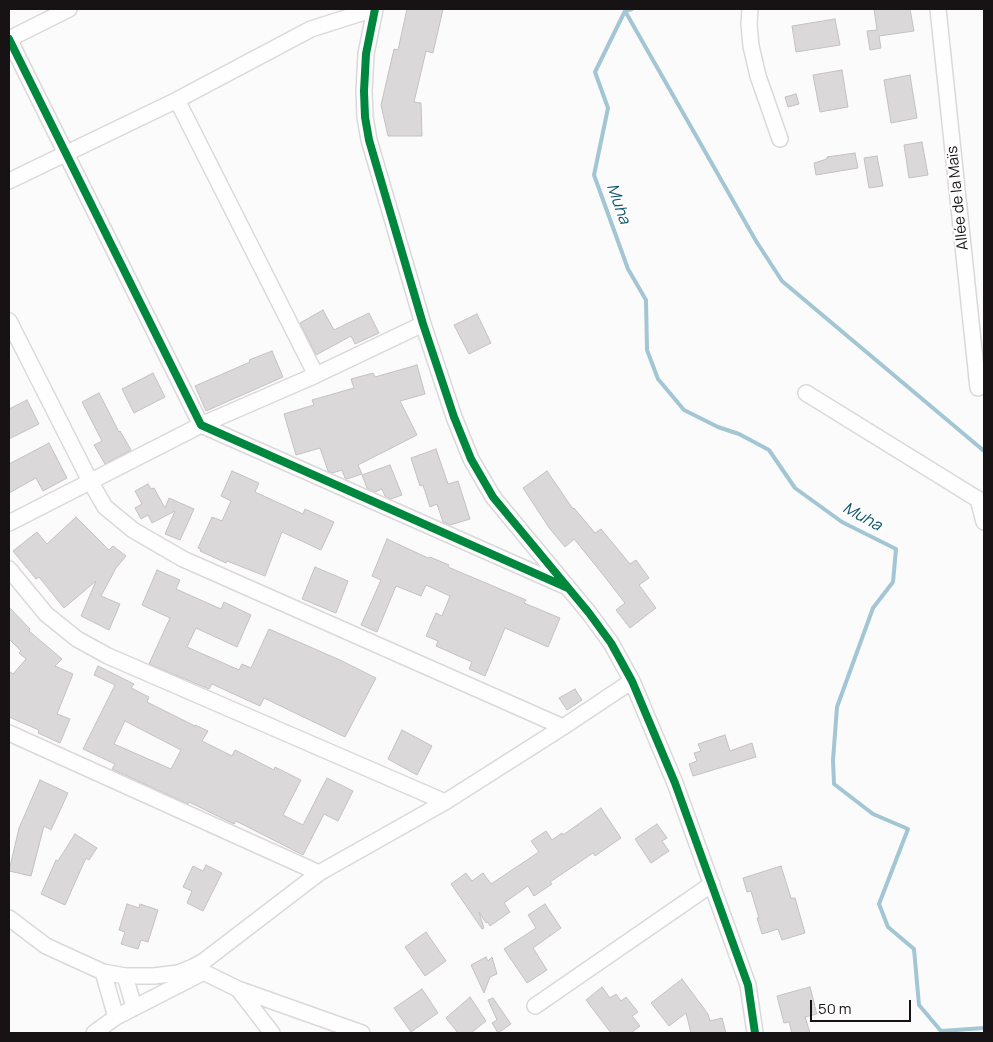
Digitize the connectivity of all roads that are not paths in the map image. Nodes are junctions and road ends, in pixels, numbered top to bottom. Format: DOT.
graph roads {
  1 [pos="69,9"];
  2 [pos="374,9"];
  3 [pos="750,9"];
  4 [pos="938,9"];
  5 [pos="9,39"];
  6 [pos="178,100"];
  7 [pos="780,139"];
  8 [pos="66,153"];
  9 [pos="9,181"];
  10 [pos="9,321"];
  11 [pos="423,324"];
  12 [pos="316,375"];
  13 [pos="978,388"];
  14 [pos="806,393"];
  15 [pos="201,425"];
  16 [pos="90,481"];
  17 [pos="981,501"];
  18 [pos="984,522"];
  19 [pos="9,523"];
  20 [pos="9,569"];
  21 [pos="570,589"];
  22 [pos="632,681"];
  23 [pos="563,727"];
  24 [pos="9,733"];
  25 [pos="445,802"];
  26 [pos="319,873"];
  27 [pos="712,884"];
  28 [pos="9,918"];
  29 [pos="198,970"];
  30 [pos="103,972"];
  31 [pos="125,976"];
  32 [pos="238,989"];
  33 [pos="535,1006"];
  34 [pos="134,1007"];
  35 [pos="116,1017"];
  36 [pos="94,1033"];
  37 [pos="272,1033"];
  38 [pos="362,1033"];
  39 [pos="755,1033"];
  1 -- 5 [label="street"];
  2 -- 6 [label="street"];
  2 -- 11 [label="street"];
  3 -- 7 [label="street"];
  4 -- 13 [label="street, Allée de la Maïs"];
  5 -- 8 [label="street"];
  6 -- 8 [label="street"];
  6 -- 12 [label="street"];
  8 -- 9 [label="street"];
  8 -- 15 [label="street"];
  10 -- 16 [label="street"];
  11 -- 12 [label="street"];
  11 -- 21 [label="street"];
  12 -- 15 [label="street"];
  14 -- 17 [label="street"];
  15 -- 16 [label="street"];
  15 -- 21 [label="street"];
  16 -- 19 [label="street"];
  16 -- 23 [label="street"];
  17 -- 18 [label="street"];
  20 -- 25 [label="street"];
  21 -- 22 [label="street"];
  22 -- 23 [label="street"];
  22 -- 27 [label="street"];
  23 -- 25 [label="street"];
  24 -- 26 [label="street"];
  25 -- 26 [label="street"];
  26 -- 29 [label="street"];
  27 -- 33 [label="street"];
  27 -- 39 [label="street"];
  28 -- 30 [label="street"];
  29 -- 31 [label="street"];
  29 -- 32 [label="street"];
  29 -- 34 [label="street"];
  30 -- 31 [label="street"];
  30 -- 35 [label="street"];
  31 -- 34 [label="street"];
  32 -- 37 [label="street"];
  32 -- 38 [label="street"];
  34 -- 35 [label="street"];
  35 -- 36 [label="street"];
}
